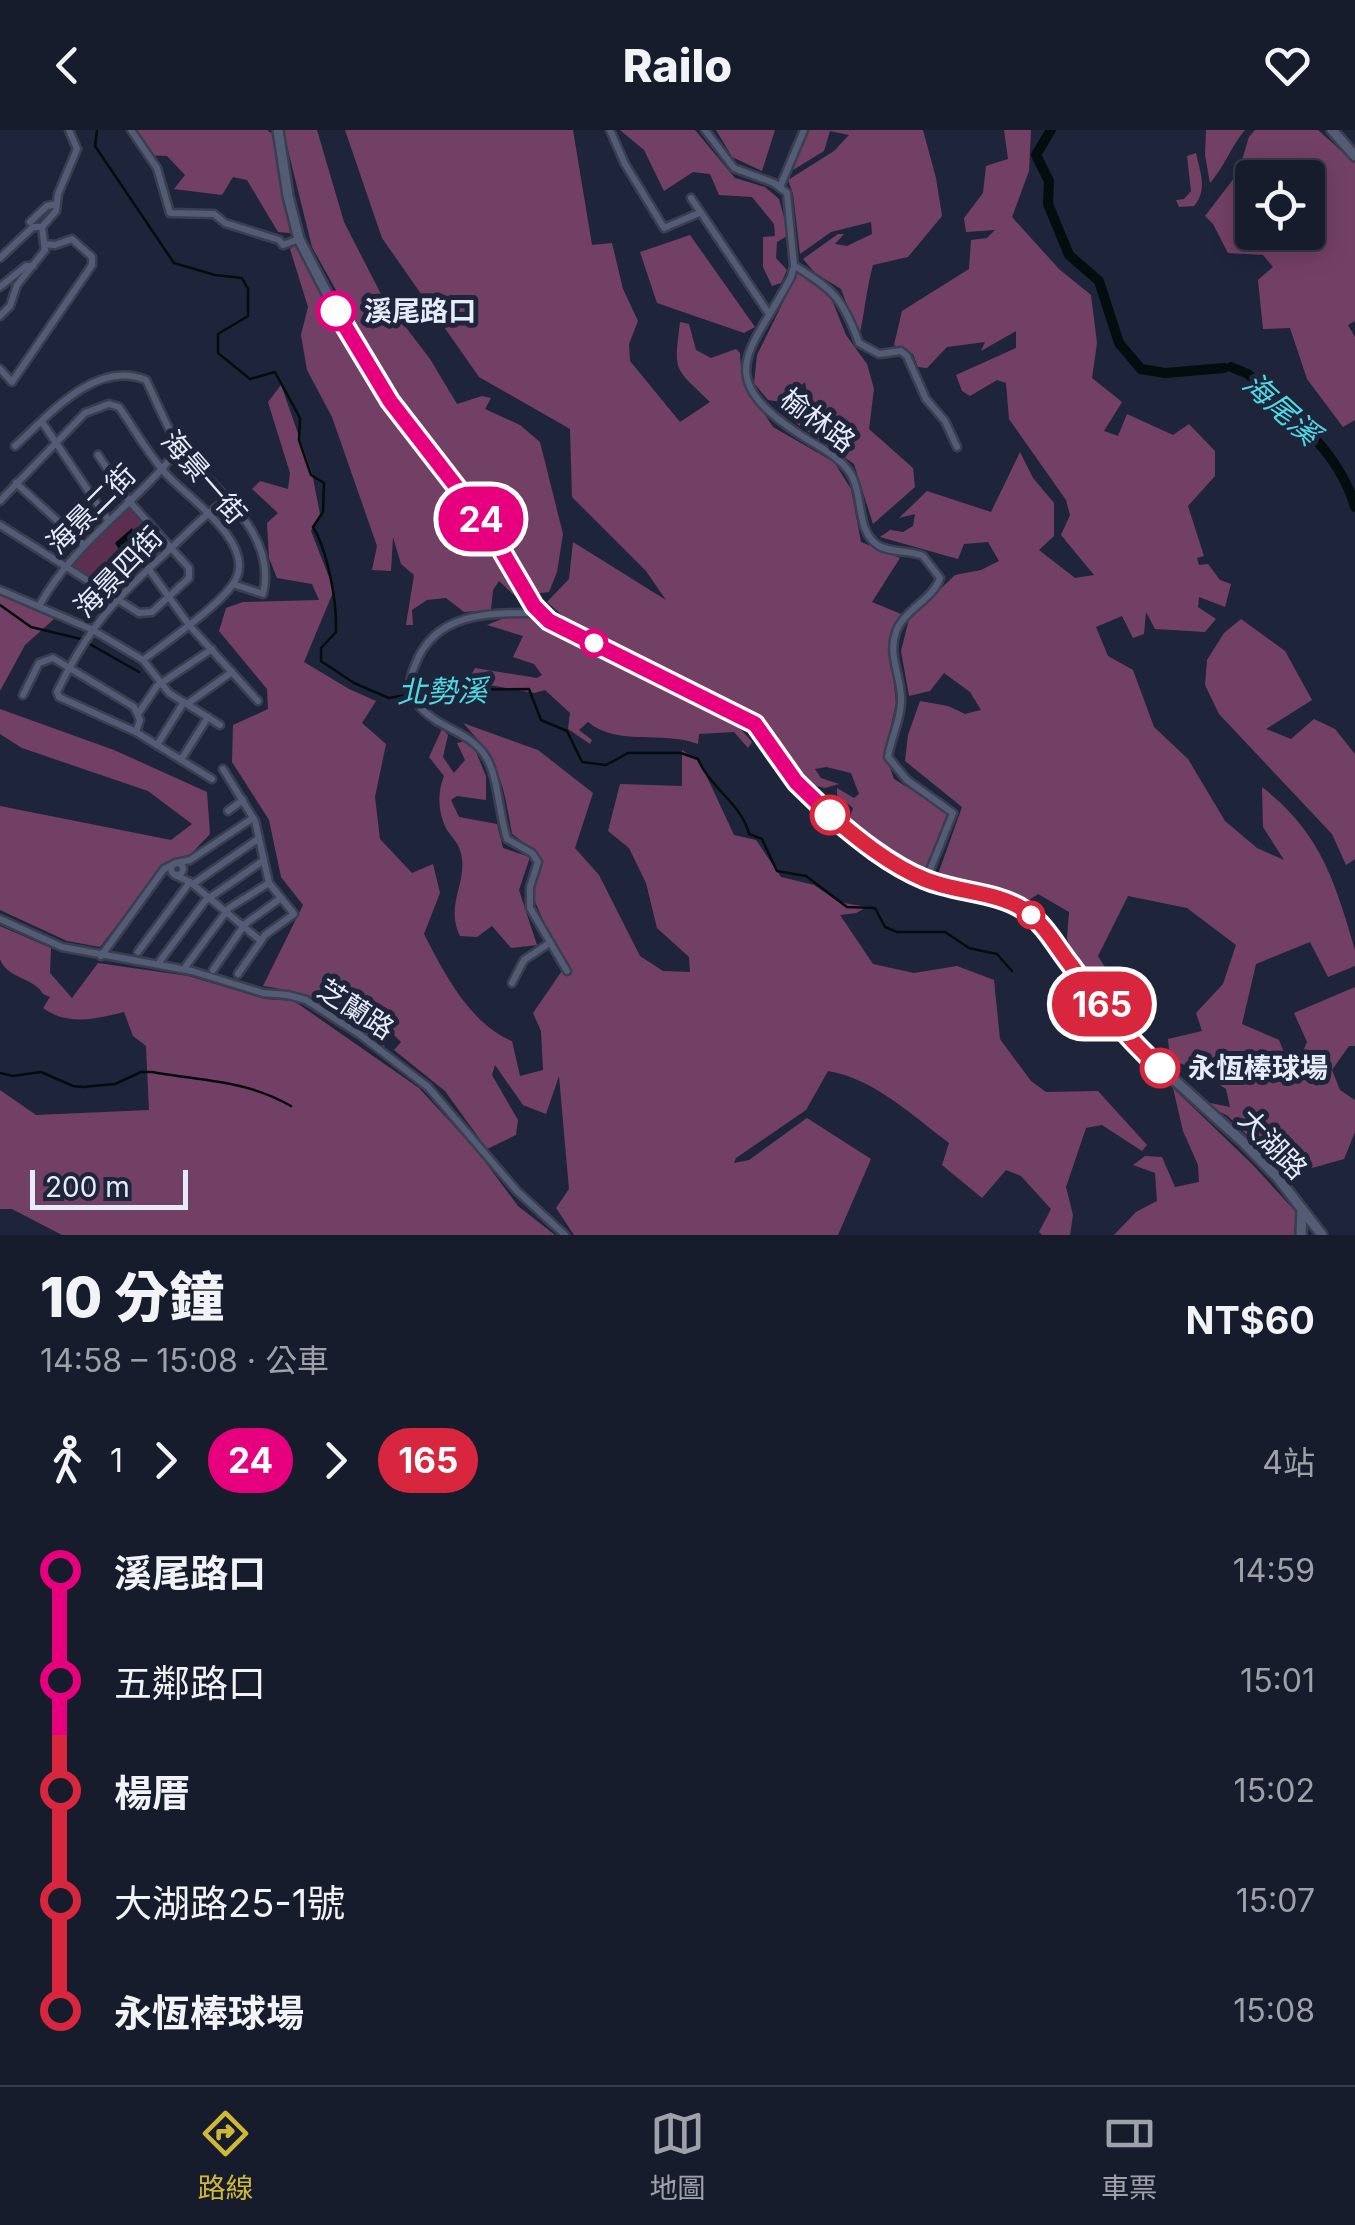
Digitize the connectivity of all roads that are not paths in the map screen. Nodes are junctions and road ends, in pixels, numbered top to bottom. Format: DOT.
graph roads {
  1 [pos="69,130"];
  2 [pos="131,130"];
  3 [pos="278,130"];
  4 [pos="610,130"];
  5 [pos="705,130"];
  6 [pos="804,130"];
  7 [pos="1332,130"];
  8 [pos="1355,156"];
  9 [pos="780,187"];
  10 [pos="691,198"];
  11 [pos="56,204"];
  12 [pos="699,213"];
  13 [pos="30,222"];
  14 [pos="42,227"];
  15 [pos="298,239"];
  16 [pos="44,244"];
  17 [pos="0,258"];
  18 [pos="34,266"];
  19 [pos="794,266"];
  20 [pos="0,287"];
  21 [pos="769,314"];
  22 [pos="0,316"];
  23 [pos="0,369"];
  24 [pos="42,422"];
  25 [pos="56,445"];
  26 [pos="15,446"];
  27 [pos="180,447"];
  28 [pos="958,447"];
  29 [pos="98,455"];
  30 [pos="162,469"];
  31 [pos="16,483"];
  32 [pos="229,499"];
  33 [pos="0,501"];
  34 [pos="129,501"];
  35 [pos="208,512"];
  36 [pos="108,520"];
  37 [pos="0,525"];
  38 [pos="83,544"];
  39 [pos="170,549"];
  40 [pos="63,568"];
  41 [pos="148,568"];
  42 [pos="233,584"];
  43 [pos="0,590"];
  44 [pos="168,596"];
  45 [pos="116,599"];
  46 [pos="39,606"];
  47 [pos="540,613"];
  48 [pos="189,626"];
  49 [pos="91,629"];
  50 [pos="212,649"];
  51 [pos="143,660"];
  52 [pos="70,666"];
  53 [pos="232,672"];
  54 [pos="162,683"];
  55 [pos="23,695"];
  56 [pos="258,701"];
  57 [pos="186,703"];
  58 [pos="138,714"];
  59 [pos="208,717"];
  60 [pos="220,725"];
  61 [pos="136,732"];
  62 [pos="157,745"];
  63 [pos="181,760"];
  64 [pos="223,769"];
  65 [pos="212,779"];
  66 [pos="243,800"];
  67 [pos="228,811"];
  68 [pos="253,818"];
  69 [pos="258,838"];
  70 [pos="264,860"];
  71 [pos="178,865"];
  72 [pos="174,874"];
  73 [pos="161,878"];
  74 [pos="926,880"];
  75 [pos="270,882"];
  76 [pos="192,883"];
  77 [pos="208,897"];
  78 [pos="282,898"];
  79 [pos="226,912"];
  80 [pos="0,919"];
  81 [pos="243,927"];
  82 [pos="260,941"];
  83 [pos="548,944"];
  84 [pos="138,952"];
  85 [pos="101,956"];
  86 [pos="160,961"];
  87 [pos="186,966"];
  88 [pos="213,970"];
  89 [pos="567,971"];
  90 [pos="238,974"];
  91 [pos="512,983"];
  92 [pos="1302,1209"];
  93 [pos="565,1235"];
  94 [pos="1301,1235"];
  95 [pos="1322,1235"];
  1 -- 11 [label="street"];
  2 -- 15 [label="street"];
  3 -- 15 [label="street, 大湖路"];
  4 -- 12 [label="street"];
  5 -- 9 [label="street"];
  6 -- 9 [label="street"];
  7 -- 8 [label="street"];
  9 -- 19 [label="street"];
  10 -- 12 [label="street"];
  11 -- 13 [label="street"];
  11 -- 14 [label="street"];
  12 -- 21 [label="street"];
  14 -- 16 [label="street"];
  14 -- 17 [label="street"];
  15 -- 47 [label="street, 大湖路"];
  16 -- 18 [label="street"];
  16 -- 23 [label="street"];
  18 -- 20 [label="street"];
  18 -- 22 [label="street"];
  19 -- 21 [label="street, 榆林路"];
  19 -- 28 [label="street"];
  21 -- 74 [label="street, 榆林路"];
  24 -- 25 [label="street"];
  24 -- 26 [label="street"];
  24 -- 27 [label="street"];
  25 -- 30 [label="street, 海景一街"];
  25 -- 31 [label="street, 海景一街"];
  25 -- 36 [label="street"];
  27 -- 30 [label="street, 海景二街"];
  27 -- 32 [label="street"];
  29 -- 34 [label="street"];
  30 -- 34 [label="street, 海景二街"];
  30 -- 35 [label="street, 海景一街"];
  31 -- 33 [label="street, 海景一街"];
  31 -- 38 [label="street"];
  32 -- 35 [label="street, 海景四街"];
  32 -- 42 [label="street"];
  34 -- 36 [label="street, 海景二街"];
  34 -- 39 [label="street"];
  35 -- 39 [label="street, 海景四街"];
  35 -- 42 [label="street, 海景一街"];
  36 -- 38 [label="street, 海景二街"];
  37 -- 40 [label="street"];
  38 -- 40 [label="street, 海景二街"];
  39 -- 41 [label="street, 海景四街"];
  39 -- 44 [label="street"];
  40 -- 45 [label="street"];
  40 -- 46 [label="street, 海景二街"];
  41 -- 44 [label="street"];
  41 -- 45 [label="street, 海景四街"];
  42 -- 48 [label="street"];
  43 -- 46 [label="street"];
  44 -- 45 [label="street"];
  44 -- 48 [label="street"];
  45 -- 49 [label="street, 海景四街"];
  46 -- 49 [label="street"];
  47 -- 74 [label="street, 大湖路"];
  47 -- 83 [label="street"];
  48 -- 50 [label="street"];
  48 -- 51 [label="street"];
  49 -- 51 [label="street"];
  49 -- 52 [label="street, 海景四街"];
  50 -- 53 [label="street"];
  50 -- 54 [label="street"];
  51 -- 54 [label="street"];
  52 -- 55 [label="street"];
  52 -- 58 [label="street"];
  52 -- 61 [label="street"];
  53 -- 56 [label="street"];
  53 -- 57 [label="street"];
  54 -- 57 [label="street"];
  54 -- 58 [label="street"];
  57 -- 59 [label="street"];
  57 -- 62 [label="street"];
  58 -- 61 [label="street"];
  59 -- 60 [label="street"];
  59 -- 63 [label="street"];
  61 -- 62 [label="street"];
  62 -- 63 [label="street"];
  63 -- 65 [label="street"];
  64 -- 66 [label="street"];
  66 -- 67 [label="street"];
  66 -- 68 [label="street"];
  68 -- 69 [label="street"];
  68 -- 71 [label="street"];
  69 -- 70 [label="street"];
  69 -- 76 [label="street"];
  70 -- 75 [label="street"];
  70 -- 77 [label="street"];
  71 -- 72 [label="street"];
  71 -- 73 [label="street"];
  71 -- 76 [label="street"];
  72 -- 73 [label="street"];
  72 -- 76 [label="street"];
  73 -- 85 [label="street"];
  74 -- 92 [label="street, 大湖路"];
  75 -- 78 [label="street"];
  75 -- 79 [label="street"];
  76 -- 77 [label="street"];
  76 -- 84 [label="street"];
  77 -- 79 [label="street"];
  77 -- 86 [label="street"];
  78 -- 81 [label="street"];
  78 -- 82 [label="street"];
  79 -- 81 [label="street"];
  79 -- 87 [label="street"];
  80 -- 85 [label="street, 芝蘭路"];
  81 -- 82 [label="street"];
  81 -- 88 [label="street"];
  82 -- 90 [label="street"];
  83 -- 89 [label="street"];
  83 -- 91 [label="street"];
  85 -- 93 [label="street, 芝蘭路"];
  92 -- 94 [label="street"];
  92 -- 95 [label="street, 大湖路"];
}
